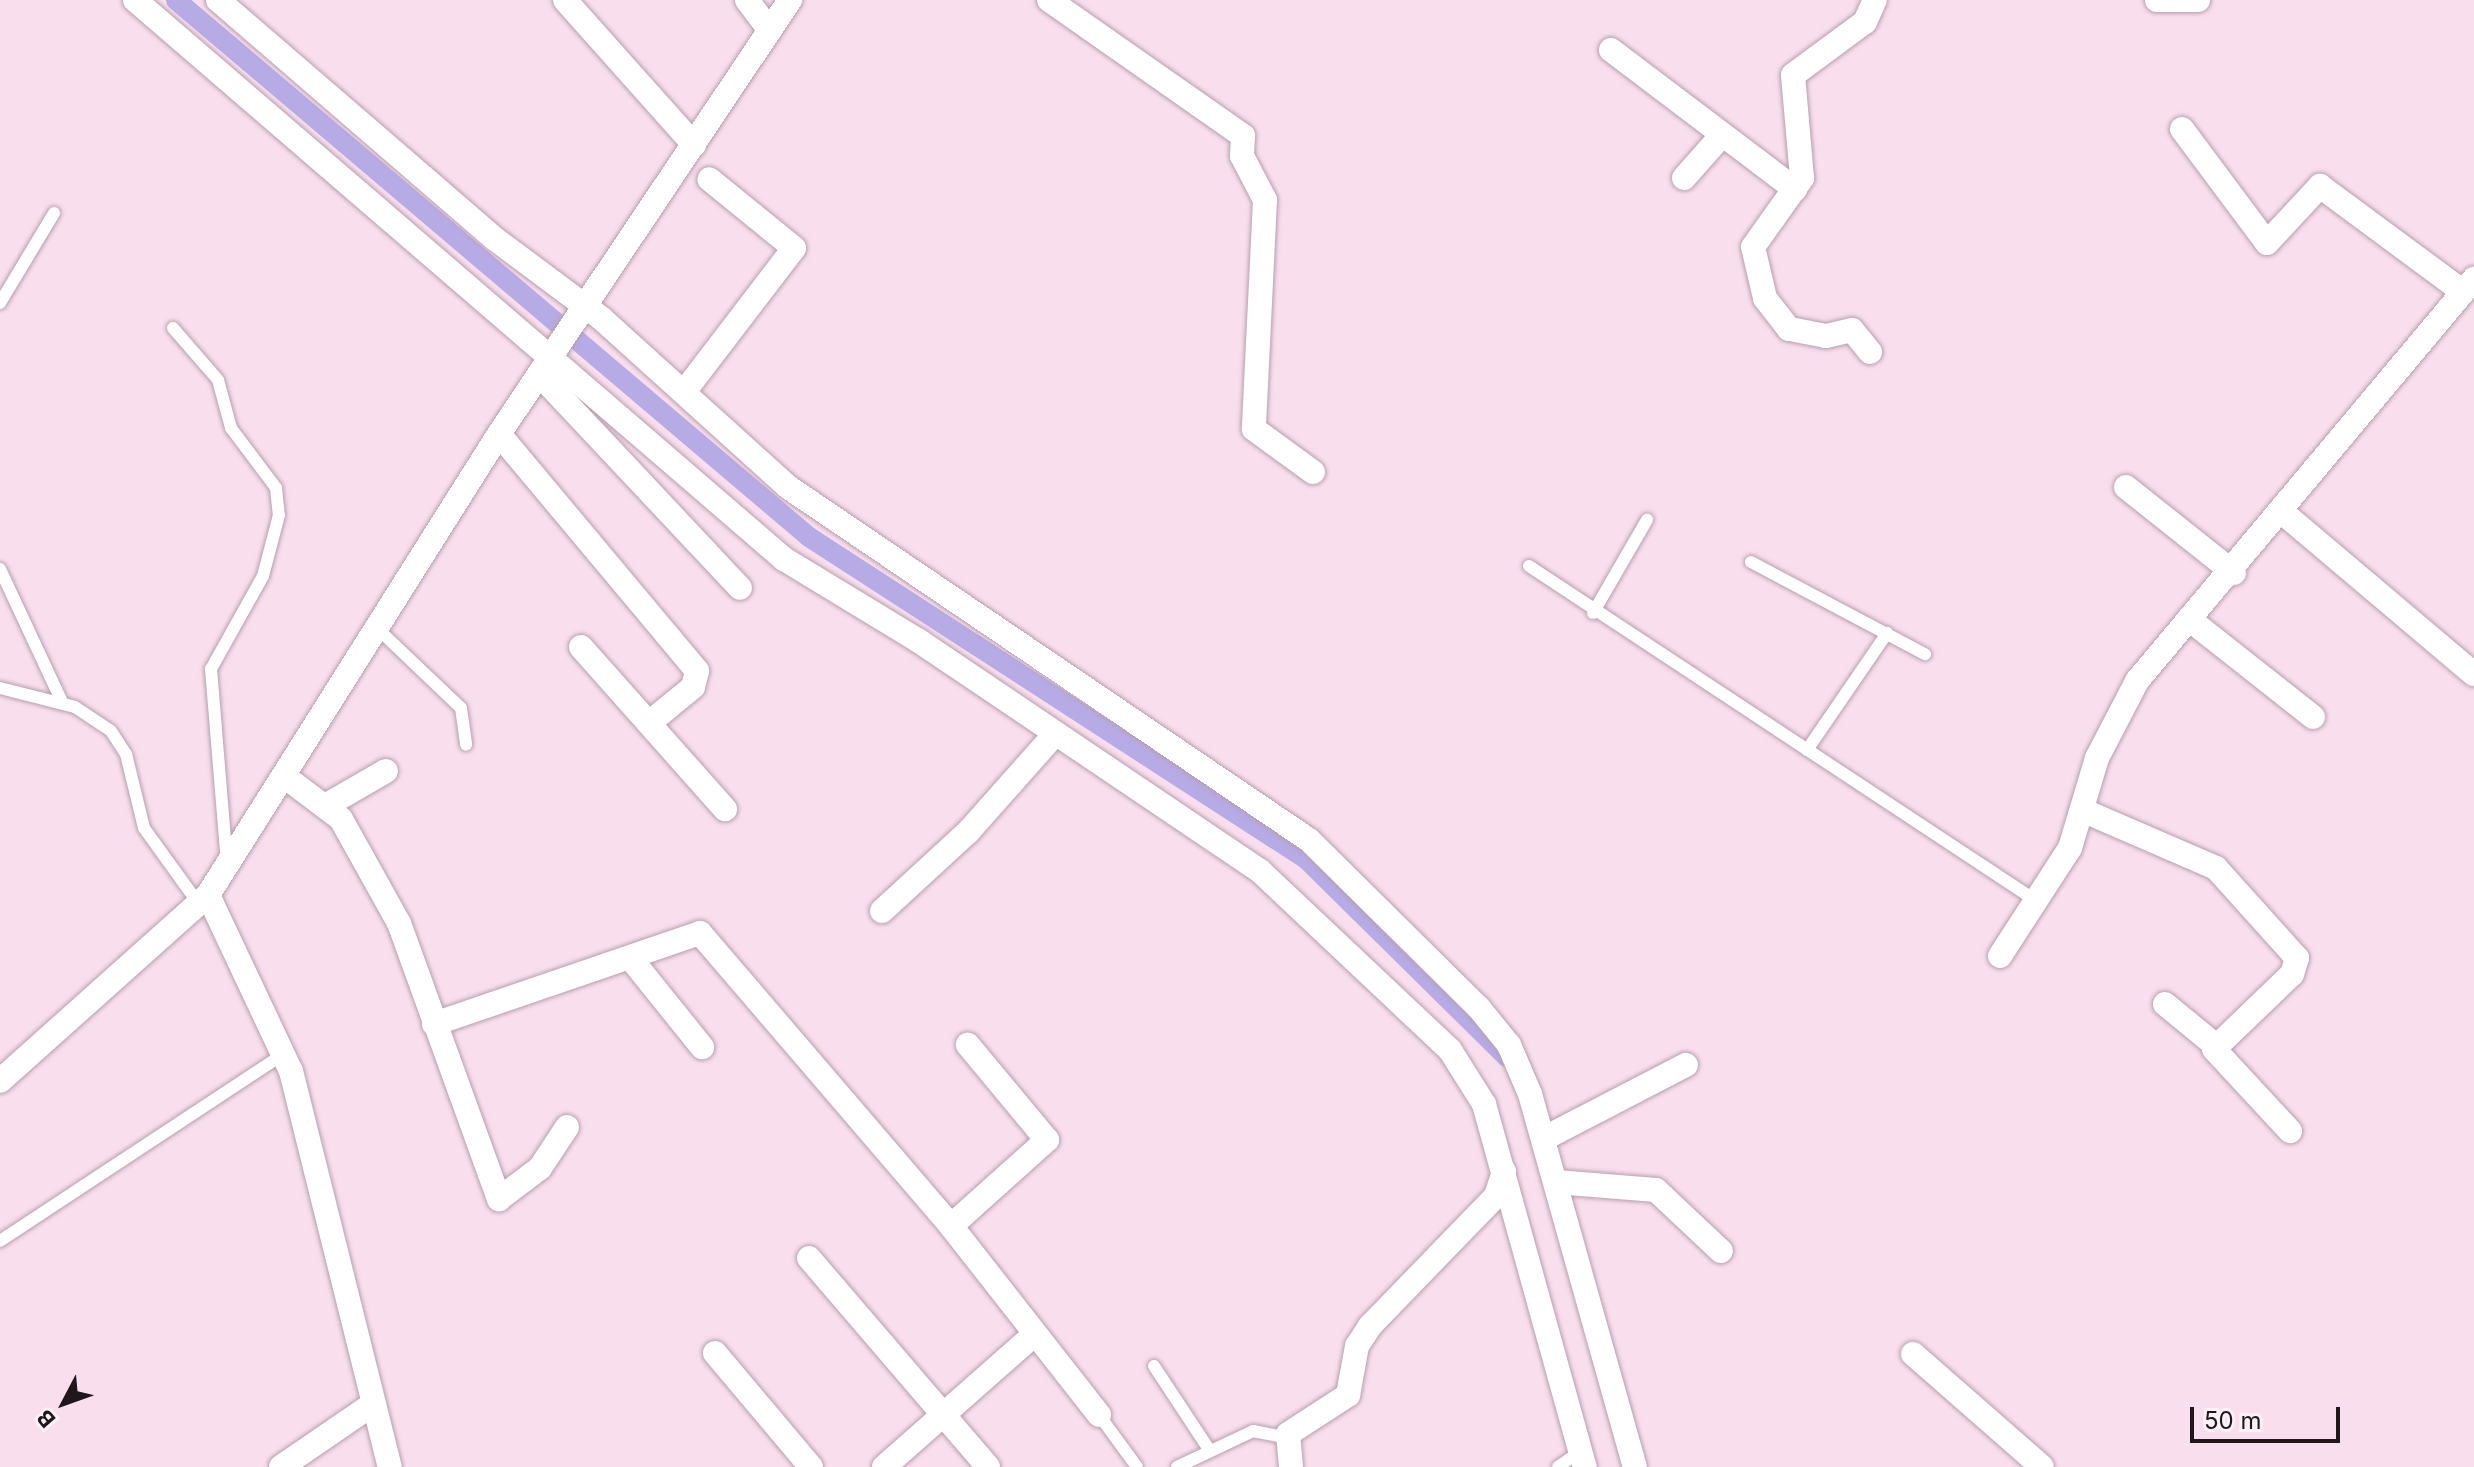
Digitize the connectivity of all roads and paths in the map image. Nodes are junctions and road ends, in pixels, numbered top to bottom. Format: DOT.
graph roads {
  1 [pos="135,0"];
  2 [pos="218,0"];
  3 [pos="565,0"];
  4 [pos="747,0"];
  5 [pos="790,0"];
  6 [pos="1049,0"];
  7 [pos="1875,0"];
  8 [pos="2157,0"];
  9 [pos="2198,0"];
  10 [pos="770,30"];
  11 [pos="1611,50"];
  12 [pos="2182,129"];
  13 [pos="1722,135"];
  14 [pos="694,145"];
  15 [pos="1684,178"];
  16 [pos="709,179"];
  17 [pos="1795,189"];
  18 [pos="54,213"];
  19 [pos="2469,286"];
  20 [pos="0,303"];
  21 [pos="582,310"];
  22 [pos="173,328"];
  23 [pos="1870,352"];
  24 [pos="552,358"];
  25 [pos="684,392"];
  26 [pos="499,434"];
  27 [pos="1313,472"];
  28 [pos="2126,487"];
  29 [pos="2282,512"];
  30 [pos="1647,520"];
  31 [pos="1751,562"];
  32 [pos="1529,566"];
  33 [pos="0,569"];
  34 [pos="2234,573"];
  35 [pos="740,588"];
  36 [pos="1593,613"];
  37 [pos="2189,619"];
  38 [pos="379,630"];
  39 [pos="1887,633"];
  40 [pos="581,647"];
  41 [pos="1925,654"];
  42 [pos="2474,674"];
  43 [pos="0,688"];
  44 [pos="63,704"];
  45 [pos="2313,717"];
  46 [pos="649,723"];
  47 [pos="1055,734"];
  48 [pos="466,745"];
  49 [pos="1807,750"];
  50 [pos="386,771"];
  51 [pos="284,776"];
  52 [pos="327,805"];
  53 [pos="725,809"];
  54 [pos="2082,810"];
  55 [pos="227,865"];
  56 [pos="203,899"];
  57 [pos="2038,902"];
  58 [pos="882,911"];
  59 [pos="2000,956"];
  60 [pos="632,960"];
  61 [pos="2165,1004"];
  62 [pos="434,1024"];
  63 [pos="968,1045"];
  64 [pos="2215,1045"];
  65 [pos="702,1047"];
  66 [pos="284,1054"];
  67 [pos="1686,1065"];
  68 [pos="0,1081"];
  69 [pos="567,1127"];
  70 [pos="2290,1131"];
  71 [pos="1543,1139"];
  72 [pos="1504,1171"];
  73 [pos="1556,1182"];
  74 [pos="951,1226"];
  75 [pos="0,1241"];
  76 [pos="1721,1251"];
  77 [pos="809,1258"];
  78 [pos="1035,1334"];
  79 [pos="715,1353"];
  80 [pos="1913,1354"];
  81 [pos="1154,1366"];
  82 [pos="373,1404"];
  83 [pos="943,1415"];
  84 [pos="1099,1415"];
  85 [pos="1285,1437"];
  86 [pos="1210,1451"];
  87 [pos="1584,1458"];
  88 [pos="890,1465"];
  89 [pos="281,1467"];
  90 [pos="390,1467"];
  91 [pos="811,1467"];
  92 [pos="988,1467"];
  93 [pos="1137,1467"];
  94 [pos="1177,1467"];
  95 [pos="1291,1467"];
  96 [pos="1558,1467"];
  97 [pos="1635,1467"];
  98 [pos="2042,1467"];
  1 -- 24 [label="street"];
  2 -- 21 [label="street"];
  3 -- 14 [label="street"];
  4 -- 10 [label="street"];
  5 -- 10 [label="street"];
  6 -- 27 [label="street"];
  7 -- 17 [label="street"];
  8 -- 9 [label="street"];
  10 -- 14 [label="street"];
  11 -- 13 [label="street"];
  12 -- 19 [label="street"];
  13 -- 15 [label="street"];
  13 -- 17 [label="street"];
  14 -- 21 [label="street"];
  16 -- 25 [label="street"];
  17 -- 23 [label="street"];
  18 -- 20 [label="lane"];
  19 -- 29 [label="street"];
  21 -- 24 [label="street"];
  21 -- 25 [label="street"];
  22 -- 55 [label="lane"];
  24 -- 26 [label="street"];
  24 -- 35 [label="street"];
  24 -- 47 [label="street"];
  25 -- 71 [label="street"];
  26 -- 38 [label="street"];
  26 -- 46 [label="street"];
  28 -- 34 [label="street"];
  29 -- 34 [label="street"];
  29 -- 42 [label="street"];
  30 -- 36 [label="lane"];
  31 -- 39 [label="lane"];
  32 -- 36 [label="lane"];
  33 -- 44 [label="lane"];
  34 -- 37 [label="street"];
  36 -- 49 [label="lane"];
  37 -- 45 [label="street"];
  37 -- 54 [label="street"];
  38 -- 48 [label="lane"];
  38 -- 51 [label="street"];
  39 -- 41 [label="lane"];
  39 -- 49 [label="lane"];
  40 -- 46 [label="street"];
  43 -- 44 [label="lane"];
  44 -- 56 [label="lane"];
  46 -- 53 [label="street"];
  47 -- 58 [label="street"];
  47 -- 72 [label="street"];
  49 -- 57 [label="lane"];
  50 -- 52 [label="street"];
  51 -- 52 [label="street"];
  51 -- 55 [label="street"];
  52 -- 62 [label="street"];
  54 -- 57 [label="street"];
  54 -- 64 [label="street"];
  55 -- 56 [label="street"];
  56 -- 66 [label="street"];
  56 -- 68 [label="street"];
  57 -- 59 [label="street"];
  60 -- 62 [label="street"];
  60 -- 65 [label="street"];
  60 -- 74 [label="street"];
  61 -- 64 [label="street"];
  62 -- 69 [label="street"];
  63 -- 74 [label="street"];
  64 -- 70 [label="street"];
  66 -- 75 [label="lane"];
  66 -- 82 [label="street"];
  67 -- 71 [label="street"];
  71 -- 73 [label="street"];
  72 -- 85 [label="street"];
  72 -- 87 [label="street"];
  73 -- 76 [label="street"];
  73 -- 97 [label="street"];
  74 -- 78 [label="street"];
  77 -- 83 [label="street"];
  78 -- 83 [label="street"];
  78 -- 84 [label="street"];
  79 -- 91 [label="street"];
  80 -- 98 [label="street"];
  81 -- 86 [label="lane"];
  82 -- 89 [label="street"];
  82 -- 90 [label="street"];
  83 -- 88 [label="street"];
  83 -- 92 [label="street"];
  84 -- 93 [label="lane"];
  85 -- 86 [label="lane"];
  85 -- 95 [label="street"];
  86 -- 94 [label="lane"];
  87 -- 96 [label="lane"];
}
